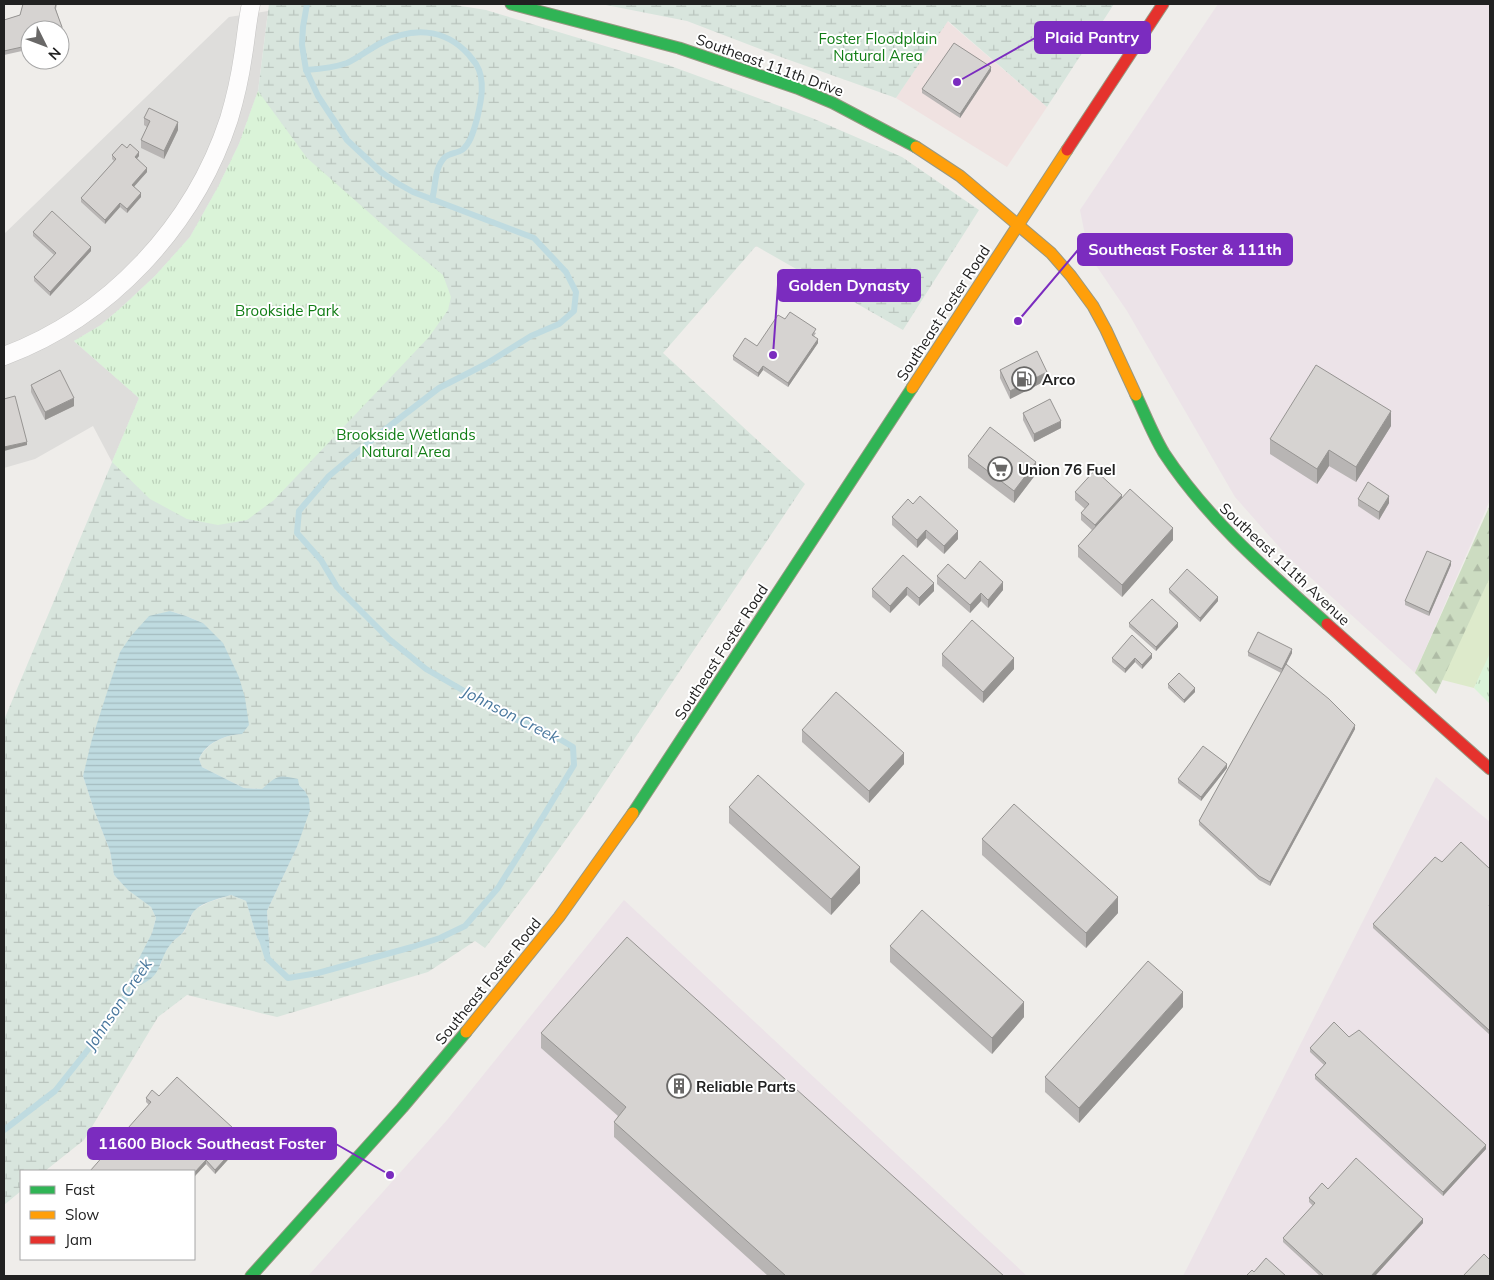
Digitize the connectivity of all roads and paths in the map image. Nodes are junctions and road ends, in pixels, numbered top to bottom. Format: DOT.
graph roads {
  1 [pos="251,4"];
  2 [pos="512,4"];
  3 [pos="1163,4"];
  4 [pos="1018,224"];
  5 [pos="4,356"];
  6 [pos="1490,770"];
  7 [pos="251,1276"];
  1 -- 5 [label="street"];
  2 -- 4 [label="main road, Southeast 111th Drive"];
  3 -- 4 [label="main road, Southeast Foster Road"];
  4 -- 6 [label="main road, Southeast 111th Avenue"];
  4 -- 7 [label="main road, Southeast Foster Road"];
}
